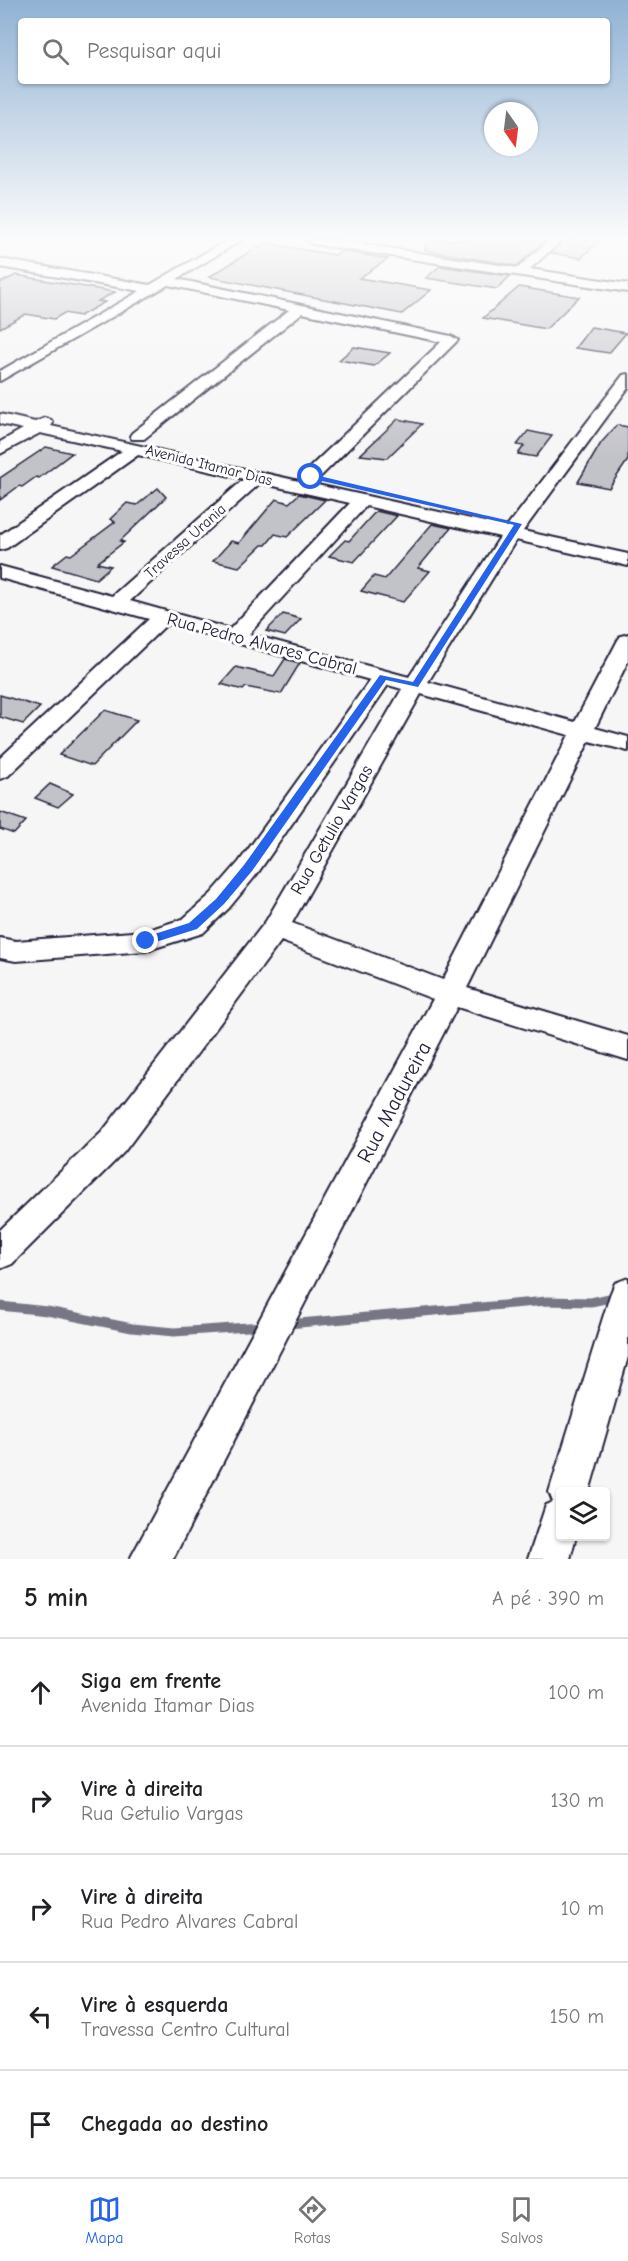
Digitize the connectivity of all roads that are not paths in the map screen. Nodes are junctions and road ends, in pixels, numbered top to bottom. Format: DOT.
graph roads {
  1 [pos="112,313"];
  2 [pos="294,313"];
  3 [pos="317,313"];
  4 [pos="0,377"];
  5 [pos="628,378"];
  6 [pos="0,408"];
  7 [pos="0,418"];
  8 [pos="46,423"];
  9 [pos="137,442"];
  10 [pos="0,449"];
  11 [pos="255,477"];
  12 [pos="311,477"];
  13 [pos="362,501"];
  14 [pos="515,529"];
  15 [pos="0,544"];
  16 [pos="628,548"];
  17 [pos="628,560"];
  18 [pos="0,572"];
  19 [pos="116,604"];
  20 [pos="163,617"];
  21 [pos="235,636"];
  22 [pos="628,640"];
  23 [pos="383,676"];
  24 [pos="415,685"];
  25 [pos="582,730"];
  26 [pos="628,744"];
  27 [pos="0,771"];
  28 [pos="276,928"];
  29 [pos="0,948"];
  30 [pos="450,994"];
  31 [pos="628,1048"];
  32 [pos="0,1253"];
  33 [pos="628,1295"];
  34 [pos="570,1487"];
  35 [pos="556,1536"];
  36 [pos="152,1559"];
  37 [pos="549,1559"];
  1 -- 4 [label="street"];
  2 -- 9 [label="street"];
  3 -- 12 [label="street"];
  5 -- 14 [label="street, Rua Getulio Vargas"];
  6 -- 8 [label="street, Avenida Itamar Dias"];
  7 -- 8 [label="street, Avenida Itamar Dias"];
  8 -- 9 [label="street, Avenida Itamar Dias"];
  8 -- 10 [label="street"];
  9 -- 11 [label="street, Avenida Itamar Dias"];
  9 -- 12 [label="street, Avenida Itamar Dias"];
  9 -- 15 [label="street"];
  11 -- 13 [label="street, Avenida Itamar Dias"];
  11 -- 19 [label="street, Travessa Urania"];
  12 -- 14 [label="street, Avenida Itamar Dias"];
  13 -- 14 [label="street, Avenida Itamar Dias"];
  13 -- 21 [label="street"];
  14 -- 16 [label="street, Avenida Itamar Dias"];
  14 -- 17 [label="street, Avenida Itamar Dias"];
  14 -- 24 [label="street, Rua Getulio Vargas"];
  18 -- 19 [label="street, Rua Pedro Alvares Cabral"];
  19 -- 20 [label="street, Rua Pedro Alvares Cabral"];
  20 -- 21 [label="street, Rua Pedro Alvares Cabral"];
  20 -- 27 [label="street"];
  21 -- 23 [label="street, Rua Pedro Alvares Cabral"];
  22 -- 25 [label="street, Rua Madureira"];
  23 -- 24 [label="street, Rua Pedro Alvares Cabral"];
  23 -- 29 [label="street"];
  24 -- 25 [label="street, Rua Pedro Alvares Cabral"];
  24 -- 28 [label="street, Rua Getulio Vargas"];
  25 -- 26 [label="street, Rua Pedro Alvares Cabral"];
  25 -- 30 [label="street, Rua Madureira"];
  28 -- 30 [label="street"];
  28 -- 32 [label="street, Rua Getulio Vargas"];
  30 -- 31 [label="street"];
  30 -- 36 [label="street, Rua Madureira"];
  33 -- 34 [label="street"];
  35 -- 37 [label="street"];
}
